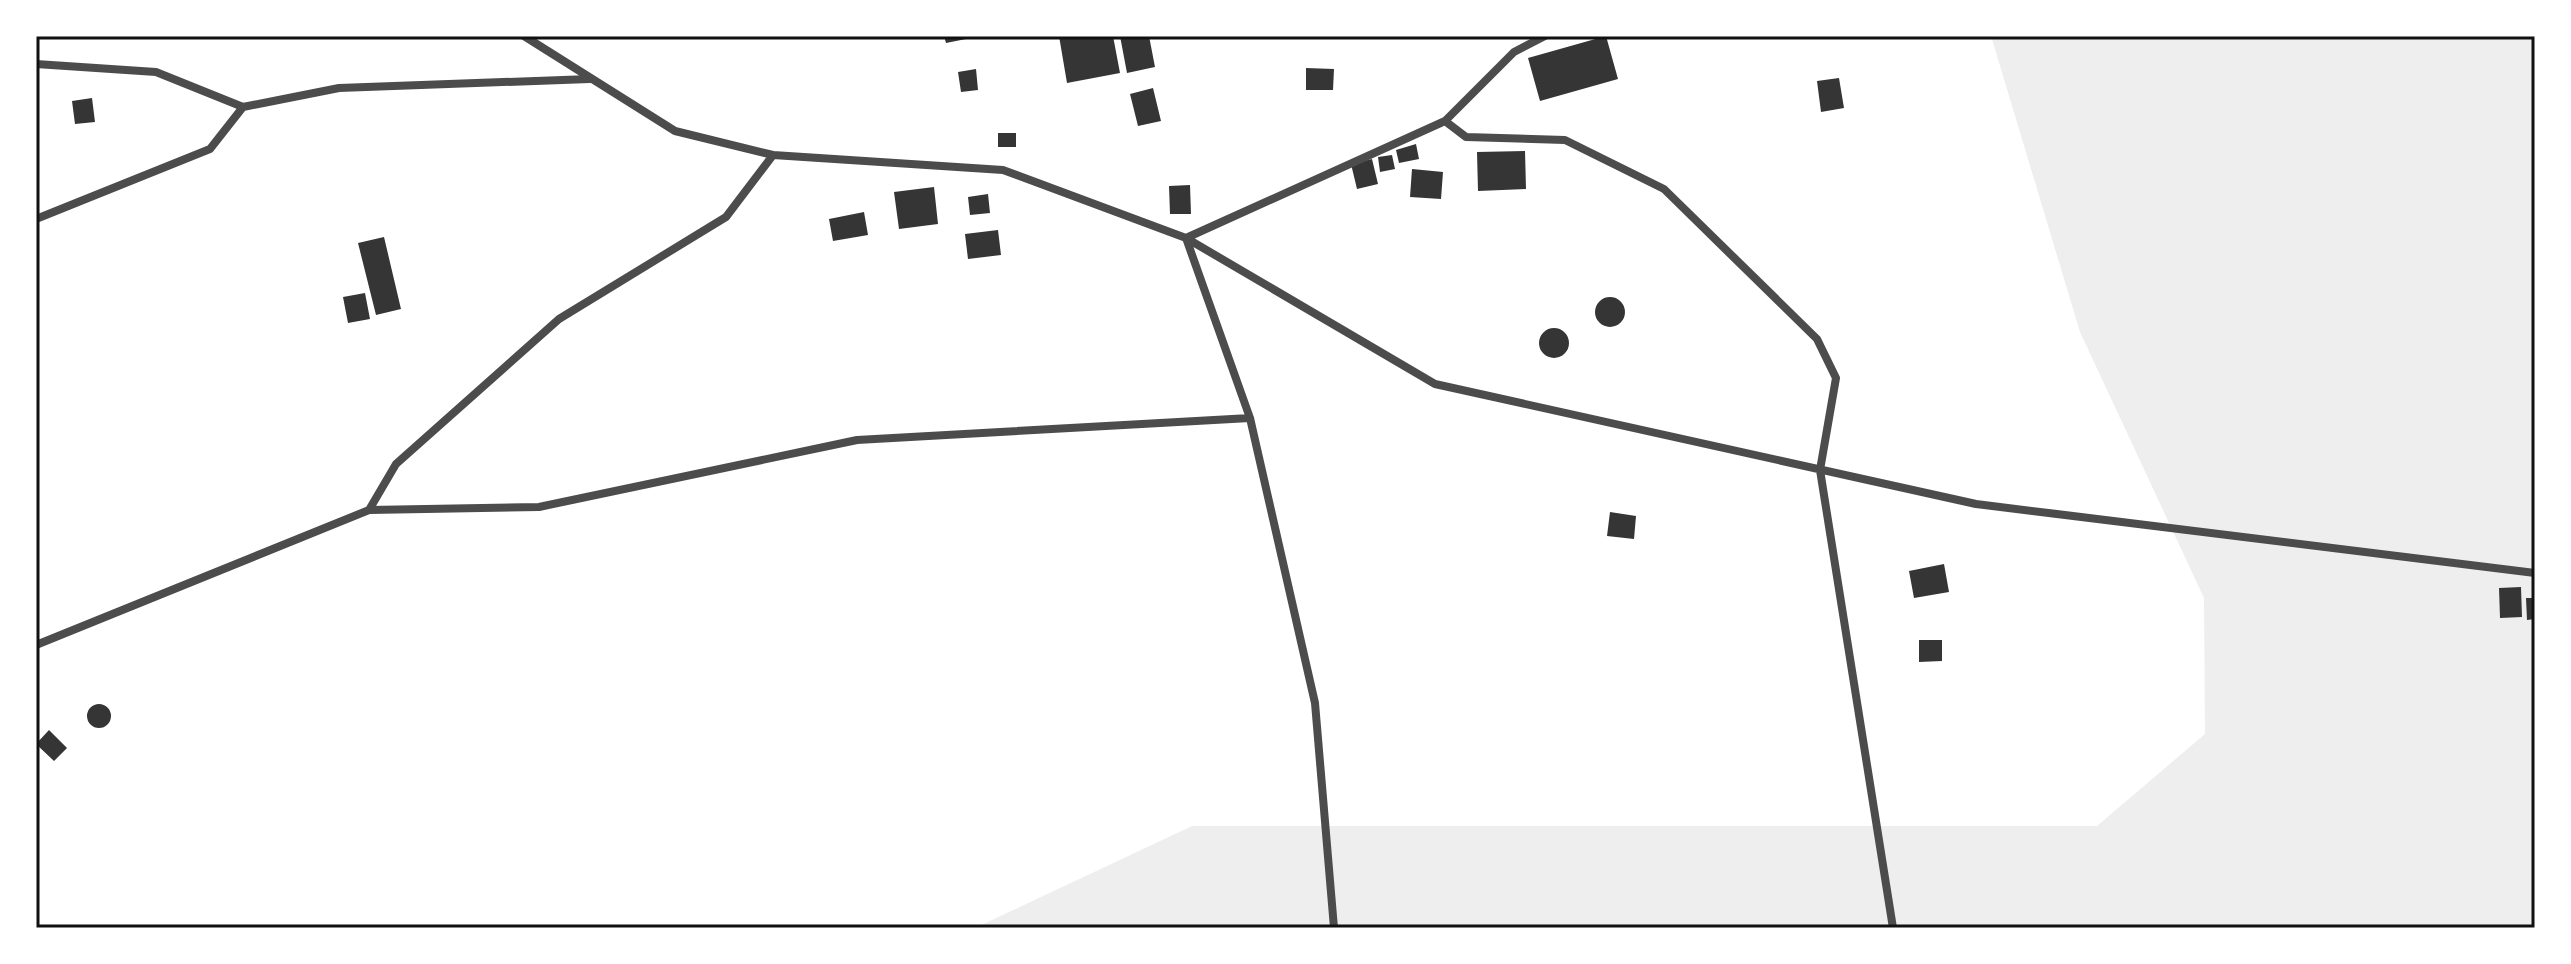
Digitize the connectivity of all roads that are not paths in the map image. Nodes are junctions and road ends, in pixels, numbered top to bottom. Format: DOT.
graph roads {
  1 [pos="524,36"];
  2 [pos="1545,36"];
  3 [pos="36,64"];
  4 [pos="591,79"];
  5 [pos="243,107"];
  6 [pos="1445,121"];
  7 [pos="773,155"];
  8 [pos="36,219"];
  9 [pos="1186,238"];
  10 [pos="1250,418"];
  11 [pos="1820,470"];
  12 [pos="369,510"];
  13 [pos="2535,573"];
  14 [pos="36,645"];
  15 [pos="1334,928"];
  16 [pos="1893,928"];
  1 -- 4 [label="street"];
  2 -- 6 [label="street"];
  3 -- 5 [label="street"];
  4 -- 5 [label="street"];
  4 -- 7 [label="street"];
  5 -- 8 [label="street"];
  6 -- 9 [label="street"];
  6 -- 11 [label="street"];
  7 -- 9 [label="street"];
  7 -- 12 [label="street"];
  9 -- 10 [label="street"];
  9 -- 11 [label="street"];
  10 -- 12 [label="street"];
  10 -- 15 [label="street"];
  11 -- 13 [label="street"];
  11 -- 16 [label="street"];
  12 -- 14 [label="street"];
}
